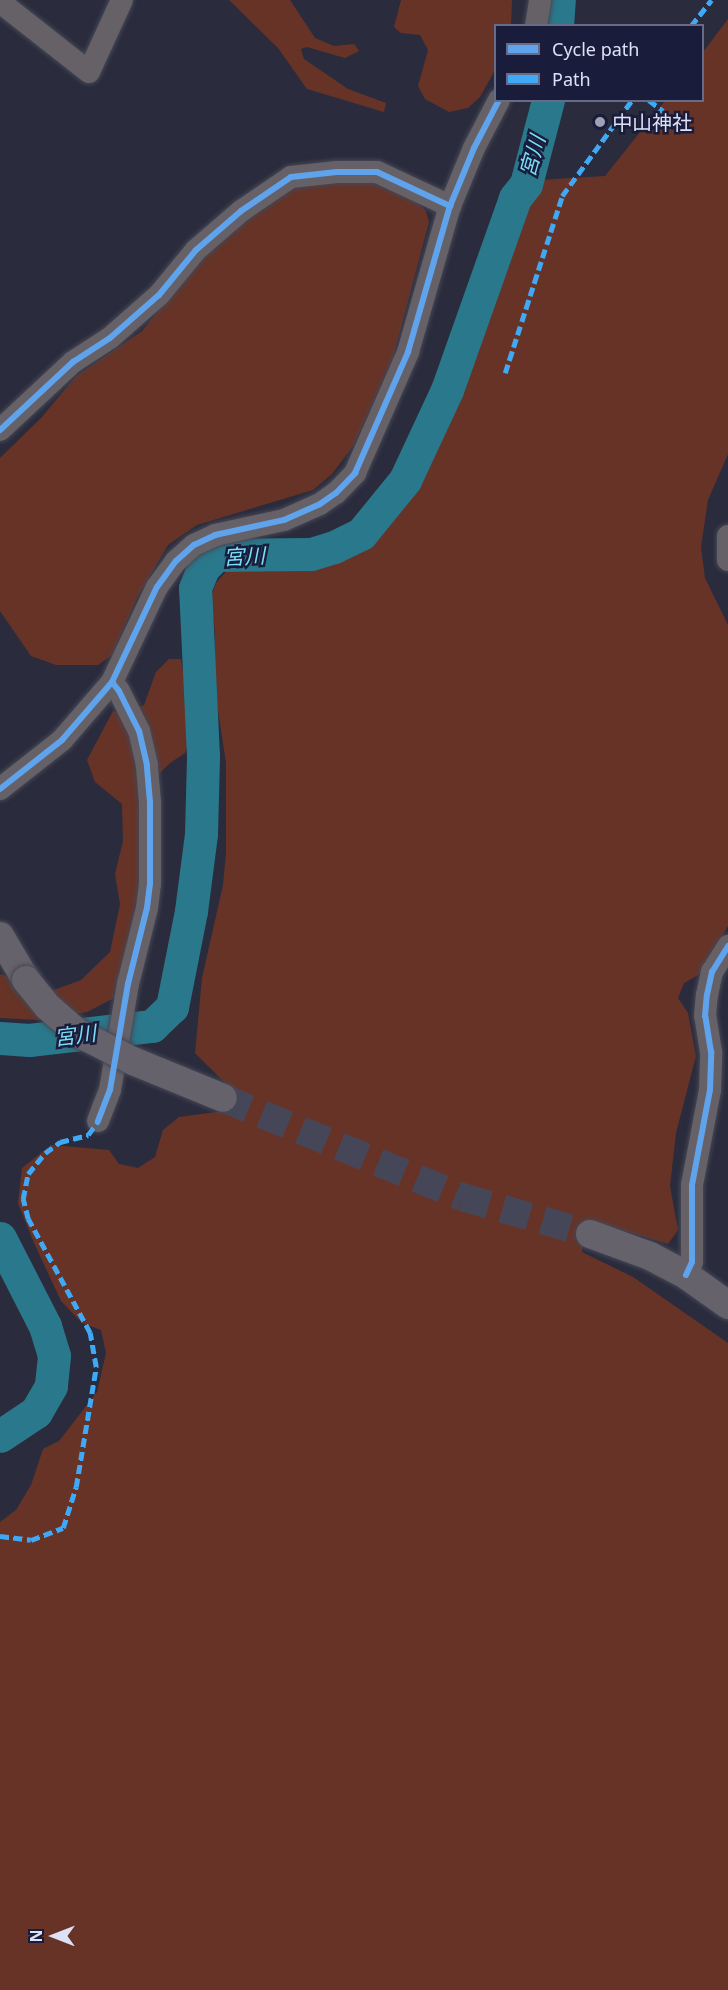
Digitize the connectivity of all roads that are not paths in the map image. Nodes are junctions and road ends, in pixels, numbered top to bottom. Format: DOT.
graph roads {
  1 [pos="122,0"];
  2 [pos="540,0"];
  3 [pos="0,2"];
  4 [pos="536,24"];
  5 [pos="498,102"];
  6 [pos="450,207"];
  7 [pos="0,430"];
  8 [pos="728,536"];
  9 [pos="728,560"];
  10 [pos="112,682"];
  11 [pos="0,789"];
  12 [pos="0,936"];
  13 [pos="728,946"];
  14 [pos="224,1098"];
  15 [pos="98,1121"];
  16 [pos="590,1234"];
  17 [pos="686,1275"];
  18 [pos="728,1305"];
  1 -- 3 [label="street"];
  2 -- 4 [label="street"];
  5 -- 6 [label="street"];
  6 -- 7 [label="street"];
  6 -- 10 [label="street"];
  8 -- 9 [label="street"];
  10 -- 11 [label="street"];
  10 -- 15 [label="street"];
  12 -- 14 [label="main road, bridge"];
  13 -- 17 [label="street"];
  16 -- 17 [label="main road"];
  17 -- 18 [label="main road"];
}
